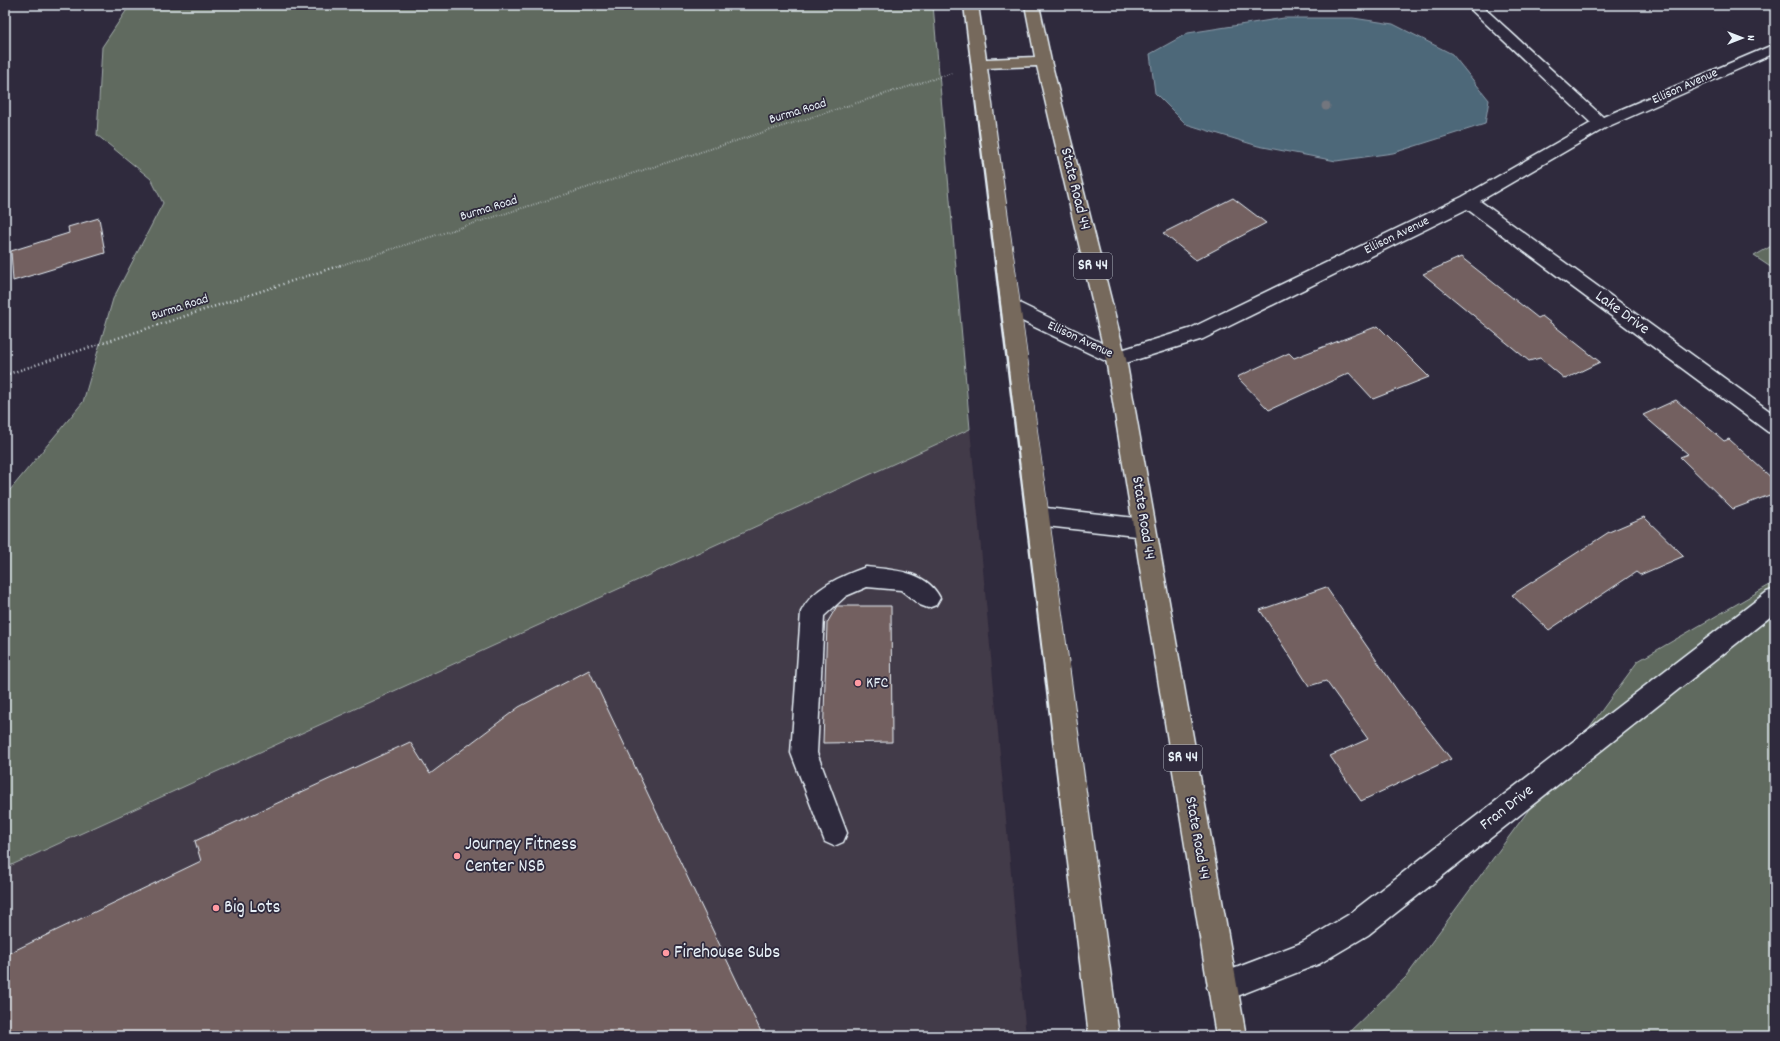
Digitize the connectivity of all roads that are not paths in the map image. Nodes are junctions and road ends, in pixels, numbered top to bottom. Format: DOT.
graph roads {
  1 [pos="971,5"];
  2 [pos="1032,5"];
  3 [pos="1473,5"];
  4 [pos="1775,48"];
  5 [pos="1043,61"];
  6 [pos="979,64"];
  7 [pos="1601,124"];
  8 [pos="1468,201"];
  9 [pos="1012,308"];
  10 [pos="1116,358"];
  11 [pos="1775,426"];
  12 [pos="1036,516"];
  13 [pos="1144,528"];
  14 [pos="928,598"];
  15 [pos="1775,598"];
  16 [pos="834,833"];
  17 [pos="1222,987"];
  18 [pos="1104,1036"];
  19 [pos="1231,1036"];
  1 -- 6 [label="main road"];
  2 -- 5 [label="main road, State Road 44 / SR 44"];
  3 -- 7 [label="street"];
  4 -- 7 [label="street, Ellison Avenue"];
  5 -- 6 [label="main road"];
  5 -- 10 [label="main road, State Road 44 / SR 44"];
  6 -- 9 [label="main road"];
  7 -- 8 [label="street, Ellison Avenue"];
  8 -- 10 [label="street, Ellison Avenue"];
  8 -- 11 [label="street, Lake Drive"];
  9 -- 10 [label="street, Ellison Avenue"];
  9 -- 12 [label="main road"];
  10 -- 13 [label="main road, State Road 44 / SR 44"];
  12 -- 13 [label="street"];
  12 -- 18 [label="main road"];
  13 -- 17 [label="main road, State Road 44 / SR 44"];
  14 -- 16 [label="street"];
  15 -- 17 [label="street, Fran Drive"];
  17 -- 19 [label="main road, State Road 44 / SR 44"];
}
